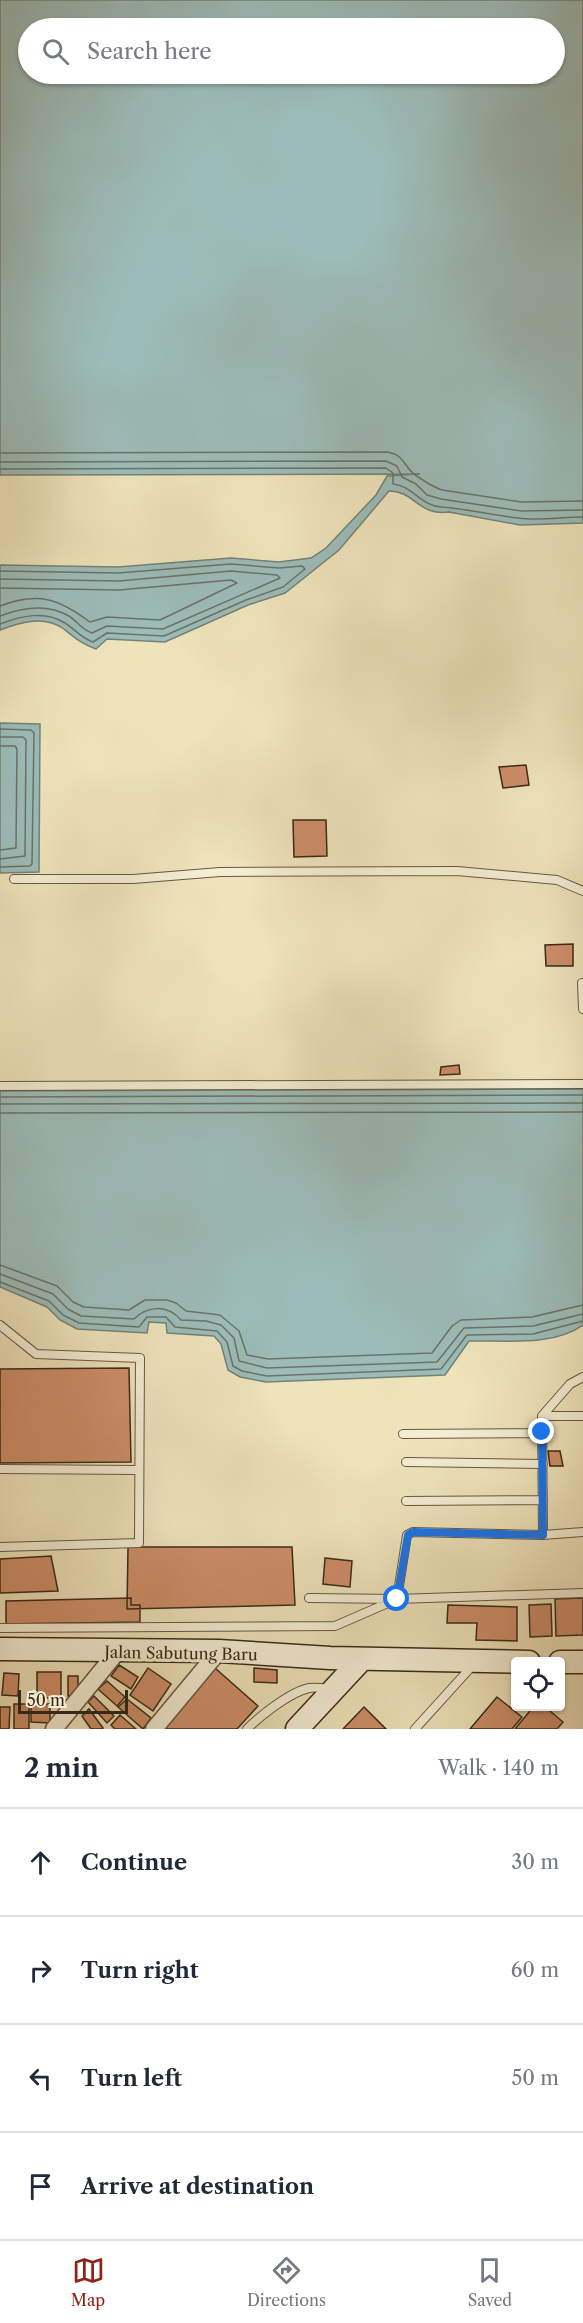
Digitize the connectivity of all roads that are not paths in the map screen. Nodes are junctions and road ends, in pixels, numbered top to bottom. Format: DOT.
graph roads {
  1 [pos="14,879"];
  2 [pos="583,891"];
  3 [pos="582,983"];
  4 [pos="583,1009"];
  5 [pos="583,1084"];
  6 [pos="0,1086"];
  7 [pos="0,1325"];
  8 [pos="583,1377"];
  9 [pos="542,1416"];
  10 [pos="583,1416"];
  11 [pos="542,1432"];
  12 [pos="403,1434"];
  13 [pos="406,1462"];
  14 [pos="543,1464"];
  15 [pos="0,1469"];
  16 [pos="140,1470"];
  17 [pos="543,1500"];
  18 [pos="406,1501"];
  19 [pos="583,1532"];
  20 [pos="543,1535"];
  21 [pos="0,1546"];
  22 [pos="583,1593"];
  23 [pos="309,1598"];
  24 [pos="397,1599"];
  25 [pos="0,1628"];
  26 [pos="0,1649"];
  27 [pos="117,1652"];
  28 [pos="219,1652"];
  29 [pos="362,1659"];
  30 [pos="477,1661"];
  31 [pos="511,1662"];
  32 [pos="565,1662"];
  33 [pos="583,1662"];
  34 [pos="335,1689"];
  35 [pos="54,1729"];
  36 [pos="154,1729"];
  37 [pos="247,1729"];
  38 [pos="297,1729"];
  39 [pos="415,1729"];
  1 -- 2 [label="lane"];
  3 -- 4 [label="lane"];
  5 -- 6 [label="lane"];
  7 -- 16 [label="lane"];
  8 -- 9 [label="lane"];
  9 -- 10 [label="lane"];
  9 -- 11 [label="lane"];
  11 -- 12 [label="lane"];
  11 -- 14 [label="lane"];
  13 -- 14 [label="lane"];
  14 -- 17 [label="lane"];
  15 -- 16 [label="lane"];
  16 -- 21 [label="lane"];
  17 -- 18 [label="lane"];
  17 -- 20 [label="lane"];
  19 -- 20 [label="lane"];
  20 -- 24 [label="lane"];
  22 -- 24 [label="lane"];
  23 -- 24 [label="lane"];
  24 -- 25 [label="lane"];
  26 -- 27 [label="street, Jalan Sabutung Baru"];
  27 -- 28 [label="street, Jalan Sabutung Baru"];
  27 -- 35 [label="street"];
  28 -- 29 [label="street, Jalan Sabutung Baru"];
  28 -- 36 [label="street"];
  29 -- 30 [label="street, Jalan Sabutung Baru"];
  29 -- 34 [label="street"];
  30 -- 31 [label="street, Jalan Sabutung Baru"];
  30 -- 39 [label="lane"];
  32 -- 33 [label="street"];
  34 -- 37 [label="lane"];
  34 -- 38 [label="street"];
}
